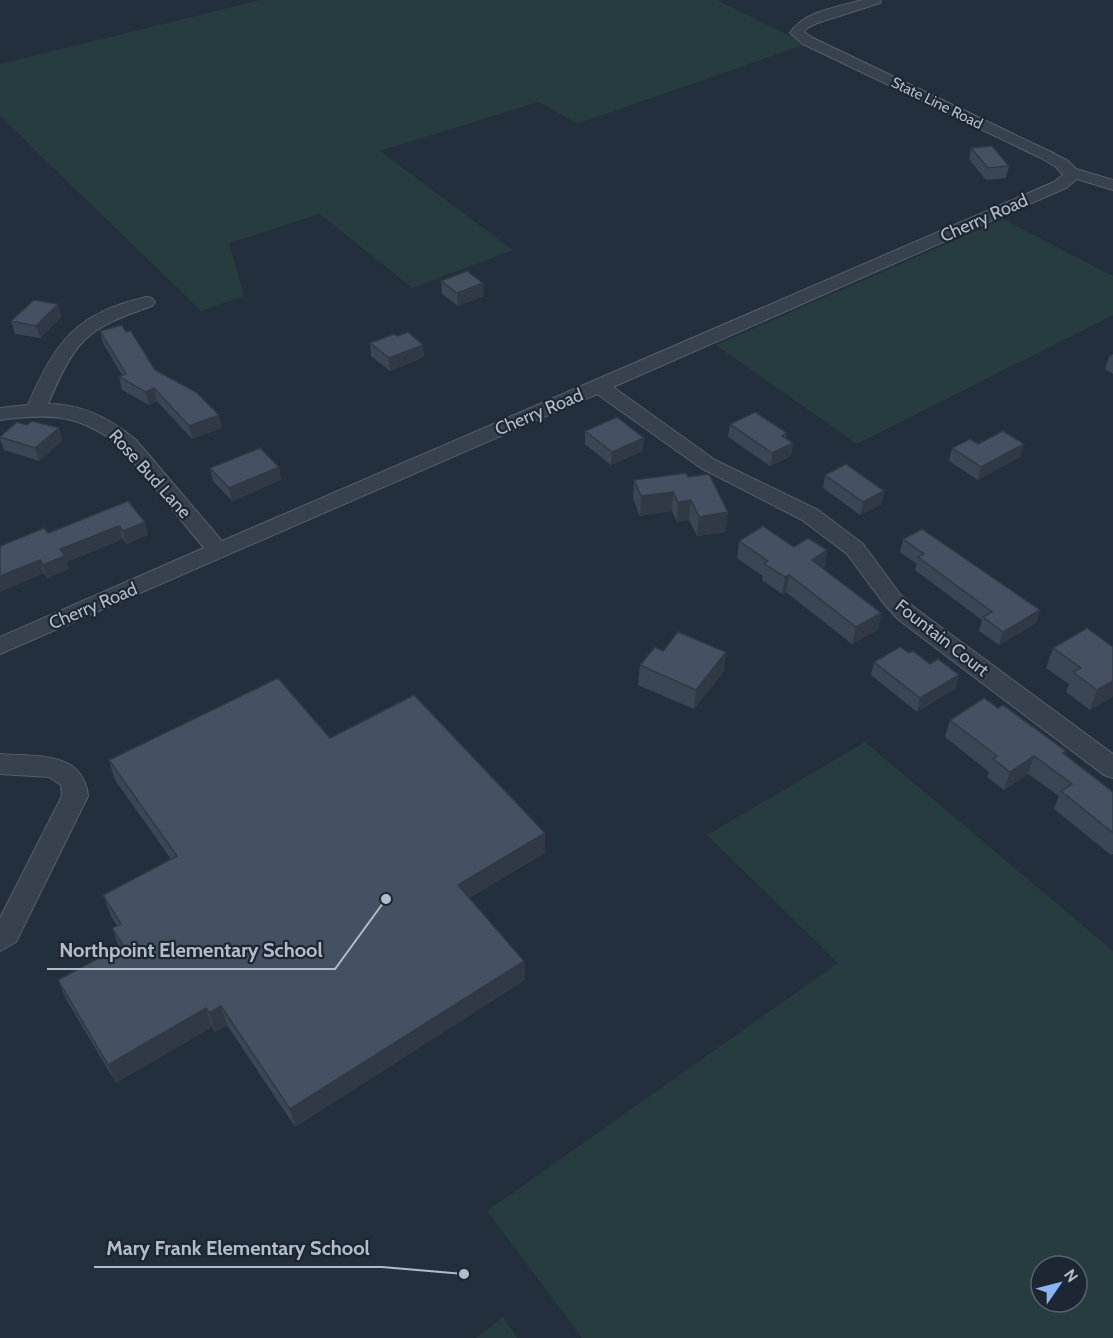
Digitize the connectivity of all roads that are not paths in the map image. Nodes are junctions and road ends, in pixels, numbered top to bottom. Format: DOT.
graph roads {
  1 [pos="875,0"];
  2 [pos="1070,172"];
  3 [pos="1113,185"];
  4 [pos="146,302"];
  5 [pos="599,386"];
  6 [pos="35,411"];
  7 [pos="0,414"];
  8 [pos="219,552"];
  9 [pos="0,646"];
  10 [pos="0,764"];
  11 [pos="1113,768"];
  12 [pos="0,939"];
  1 -- 2 [label="street, State Line Road"];
  2 -- 3 [label="street, State Line Road"];
  2 -- 5 [label="street, Cherry Road"];
  4 -- 6 [label="street"];
  5 -- 8 [label="street, Cherry Road"];
  5 -- 11 [label="street, Fountain Court"];
  6 -- 7 [label="street, Rose Bud Lane"];
  6 -- 8 [label="street, Rose Bud Lane"];
  8 -- 9 [label="street, Cherry Road"];
  10 -- 12 [label="street"];
}
